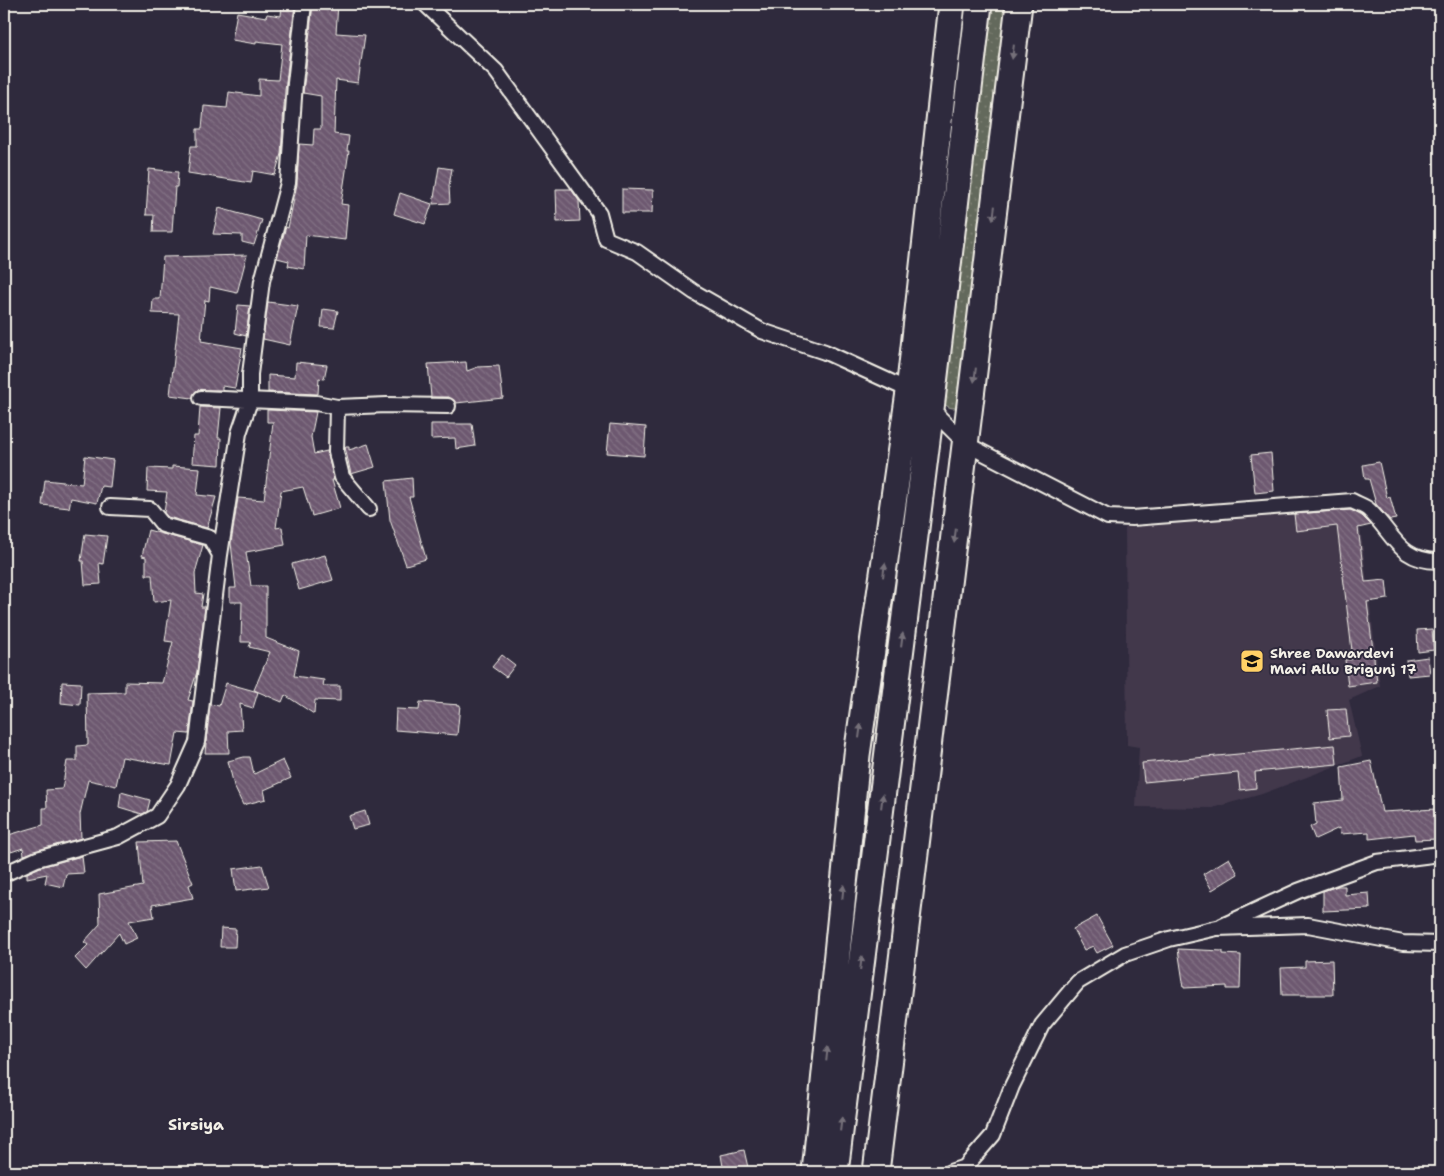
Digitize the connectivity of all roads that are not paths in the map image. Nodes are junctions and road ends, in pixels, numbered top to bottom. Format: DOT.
graph roads {
  1 [pos="304,4"];
  2 [pos="425,4"];
  3 [pos="952,4"];
  4 [pos="979,4"];
  5 [pos="1019,4"];
  6 [pos="909,392"];
  7 [pos="201,398"];
  8 [pos="250,402"];
  9 [pos="448,406"];
  10 [pos="337,407"];
  11 [pos="931,409"];
  12 [pos="966,444"];
  13 [pos="110,507"];
  14 [pos="369,509"];
  15 [pos="220,555"];
  16 [pos="1440,562"];
  17 [pos="1440,854"];
  18 [pos="4,874"];
  19 [pos="1217,928"];
  20 [pos="1440,944"];
  21 [pos="816,1172"];
  22 [pos="835,1172"];
  23 [pos="876,1172"];
  24 [pos="950,1172"];
  1 -- 8 [label="street"];
  2 -- 6 [label="street"];
  3 -- 6 [label="highway"];
  4 -- 11 [label="highway"];
  5 -- 12 [label="highway, one-way"];
  6 -- 11 [label="street"];
  21 -- 6 [label="highway, one-way"];
  7 -- 8 [label="street"];
  8 -- 10 [label="street"];
  8 -- 15 [label="street"];
  9 -- 10 [label="street"];
  10 -- 14 [label="street"];
  11 -- 12 [label="street"];
  22 -- 11 [label="highway, one-way"];
  12 -- 16 [label="street"];
  12 -- 23 [label="highway, one-way"];
  13 -- 15 [label="street"];
  15 -- 18 [label="street"];
  17 -- 19 [label="street"];
  19 -- 20 [label="street"];
  19 -- 24 [label="street"];
}
